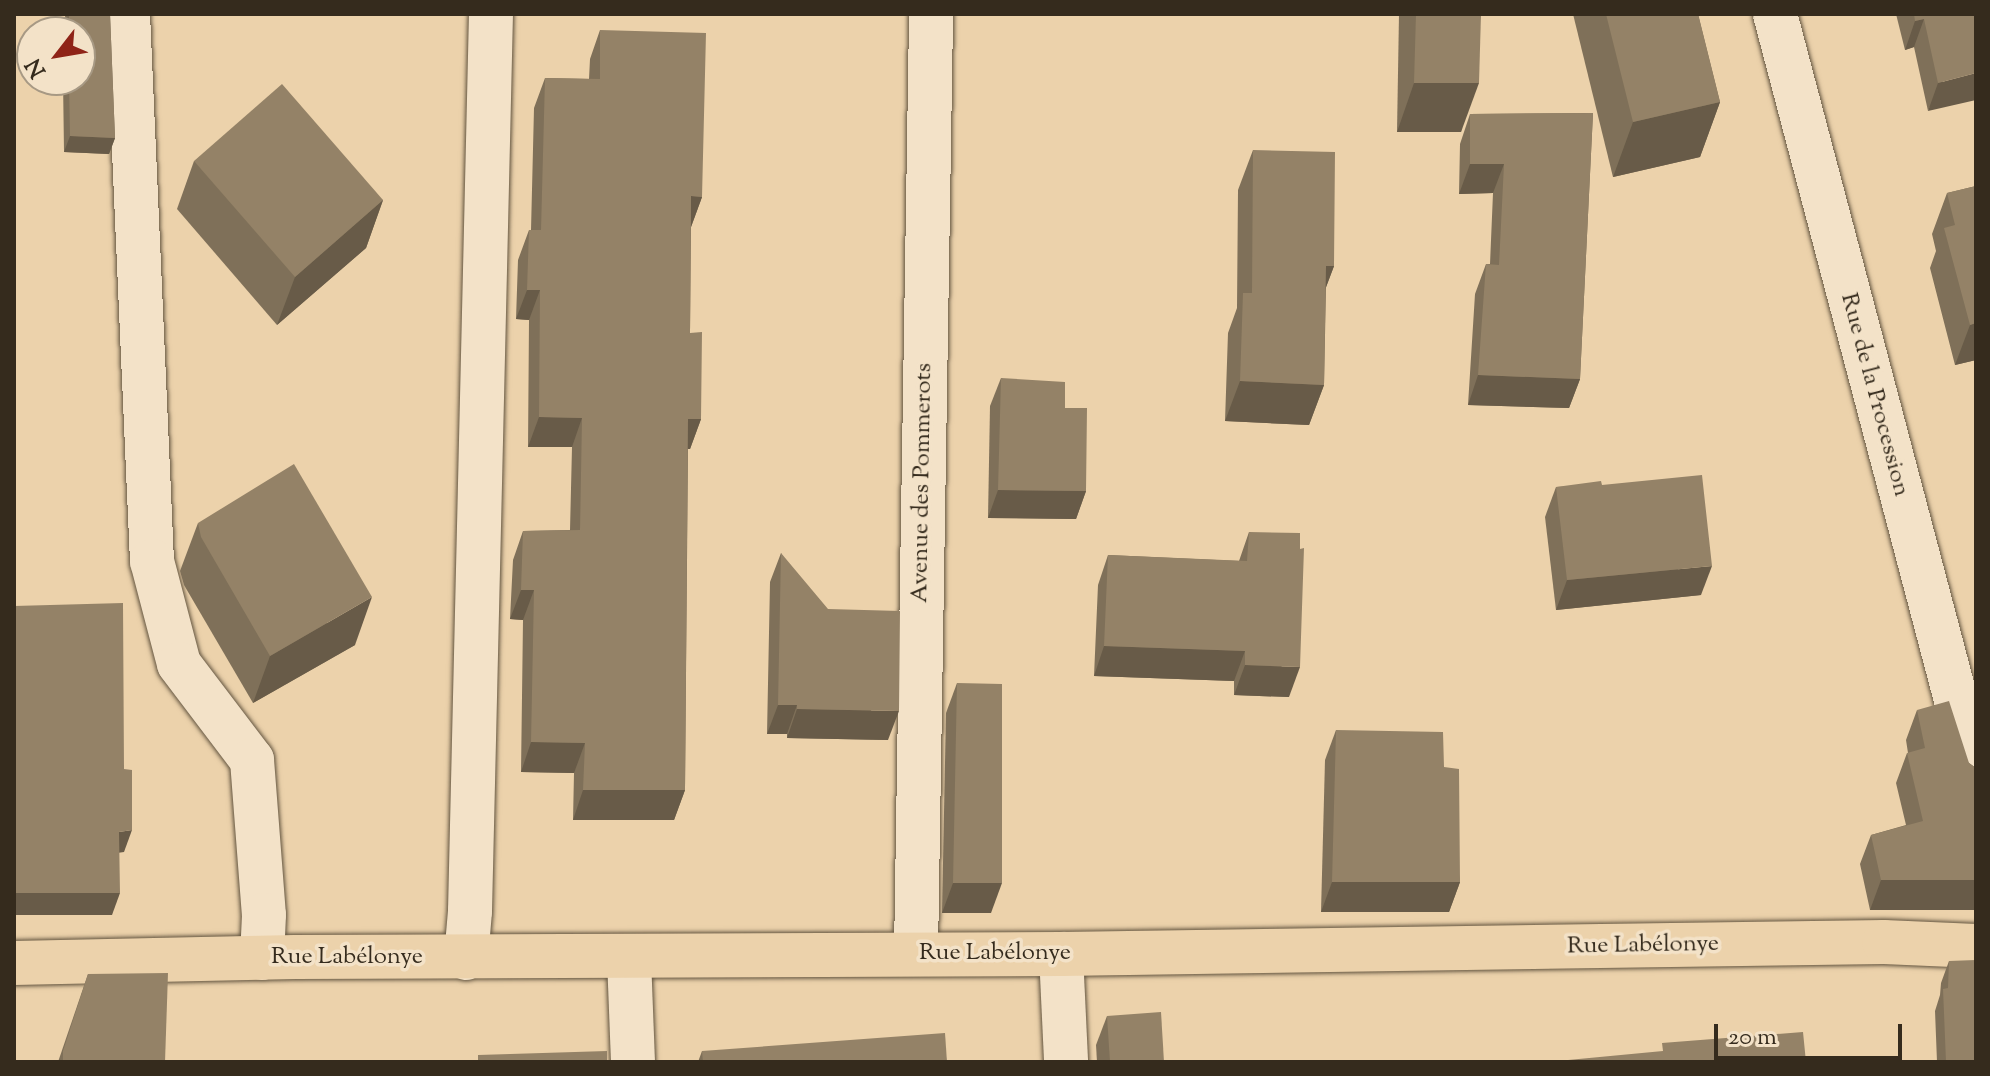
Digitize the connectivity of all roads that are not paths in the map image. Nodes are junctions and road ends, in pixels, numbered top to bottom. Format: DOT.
graph roads {
  1 [pos="128,14"];
  2 [pos="931,14"];
  3 [pos="1775,14"];
  4 [pos="491,15"];
  5 [pos="1976,776"];
  6 [pos="1976,946"];
  7 [pos="916,953"];
  8 [pos="1061,954"];
  9 [pos="262,958"];
  10 [pos="466,958"];
  11 [pos="629,958"];
  12 [pos="14,963"];
  13 [pos="633,1062"];
  14 [pos="1066,1062"];
  1 -- 9 [label="street"];
  2 -- 7 [label="street, Avenue des Pommerots"];
  3 -- 5 [label="street, Rue de la Procession"];
  4 -- 10 [label="street"];
  6 -- 8 [label="main road, Rue Labélonye"];
  7 -- 8 [label="main road, Rue Labélonye"];
  7 -- 11 [label="main road, Rue Labélonye"];
  8 -- 14 [label="street"];
  9 -- 10 [label="main road, Rue Labélonye"];
  9 -- 12 [label="main road, Rue Labélonye"];
  10 -- 11 [label="main road, Rue Labélonye"];
  11 -- 13 [label="street"];
}
